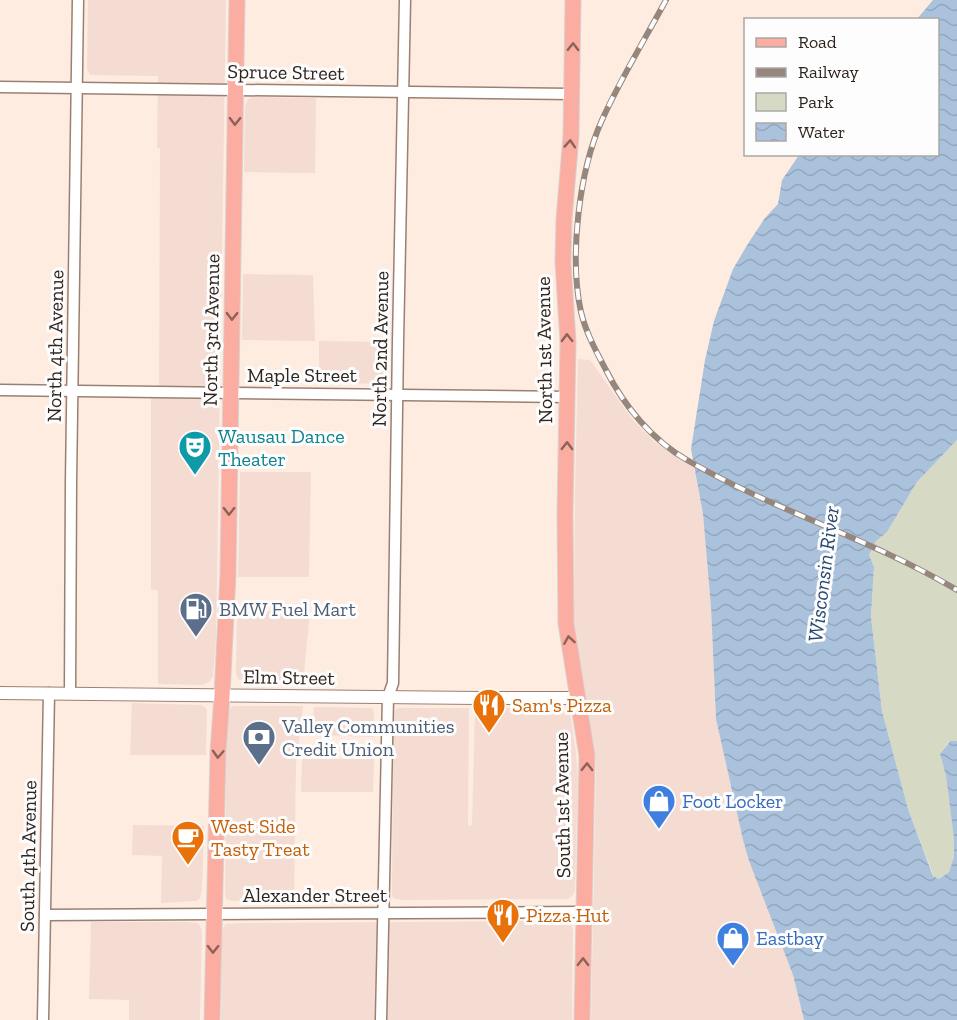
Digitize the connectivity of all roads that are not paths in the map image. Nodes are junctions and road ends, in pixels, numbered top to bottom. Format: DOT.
graph roads {
  1 [pos="78,0"];
  2 [pos="237,0"];
  3 [pos="405,0"];
  4 [pos="573,0"];
  5 [pos="0,87"];
  6 [pos="77,88"];
  7 [pos="236,89"];
  8 [pos="404,92"];
  9 [pos="572,94"];
  10 [pos="0,390"];
  11 [pos="73,390"];
  12 [pos="231,393"];
  13 [pos="398,394"];
  14 [pos="567,397"];
  15 [pos="0,693"];
  16 [pos="49,693"];
  17 [pos="70,693"];
  18 [pos="222,696"];
  19 [pos="388,697"];
  20 [pos="578,698"];
  21 [pos="584,912"];
  22 [pos="382,913"];
  23 [pos="214,914"];
  24 [pos="45,915"];
  25 [pos="43,1020"];
  26 [pos="212,1020"];
  27 [pos="381,1020"];
  28 [pos="582,1020"];
  1 -- 6 [label="street, North 4th Avenue"];
  2 -- 7 [label="main road, North 3rd Avenue"];
  3 -- 8 [label="street, North 2nd Avenue"];
  9 -- 4 [label="main road, North 1st Avenue, one-way"];
  5 -- 6 [label="street, Spruce Street"];
  6 -- 7 [label="street, Spruce Street"];
  6 -- 11 [label="street, North 4th Avenue"];
  7 -- 8 [label="street, Spruce Street"];
  7 -- 12 [label="main road, North 3rd Avenue, one-way"];
  8 -- 9 [label="street, Spruce Street"];
  8 -- 13 [label="street, North 2nd Avenue"];
  14 -- 9 [label="main road, North 1st Avenue, one-way"];
  10 -- 11 [label="street, Maple Street"];
  11 -- 12 [label="street, Maple Street"];
  11 -- 17 [label="street, North 4th Avenue"];
  12 -- 13 [label="street, Maple Street"];
  12 -- 18 [label="main road, North 3rd Avenue, one-way"];
  13 -- 14 [label="street, Maple Street"];
  13 -- 19 [label="street, North 2nd Avenue"];
  20 -- 14 [label="main road, North 1st Avenue, one-way"];
  15 -- 16 [label="street, Elm Street"];
  16 -- 17 [label="street, Elm Street"];
  16 -- 24 [label="street, South 4th Avenue"];
  17 -- 18 [label="street, Elm Street"];
  18 -- 19 [label="street, Elm Street"];
  18 -- 23 [label="main road, North 3rd Avenue, one-way"];
  19 -- 20 [label="street, Elm Street"];
  19 -- 22 [label="street, North 2nd Avenue"];
  21 -- 20 [label="main road, South 1st Avenue, one-way"];
  21 -- 22 [label="street, Alexander Street"];
  28 -- 21 [label="main road, South 1st Avenue, one-way"];
  22 -- 23 [label="street, Alexander Street"];
  22 -- 27 [label="street, North 2nd Avenue"];
  23 -- 24 [label="street, Alexander Street"];
  23 -- 26 [label="main road, North 3rd Avenue, one-way"];
  24 -- 25 [label="street, South 4th Avenue"];
}
